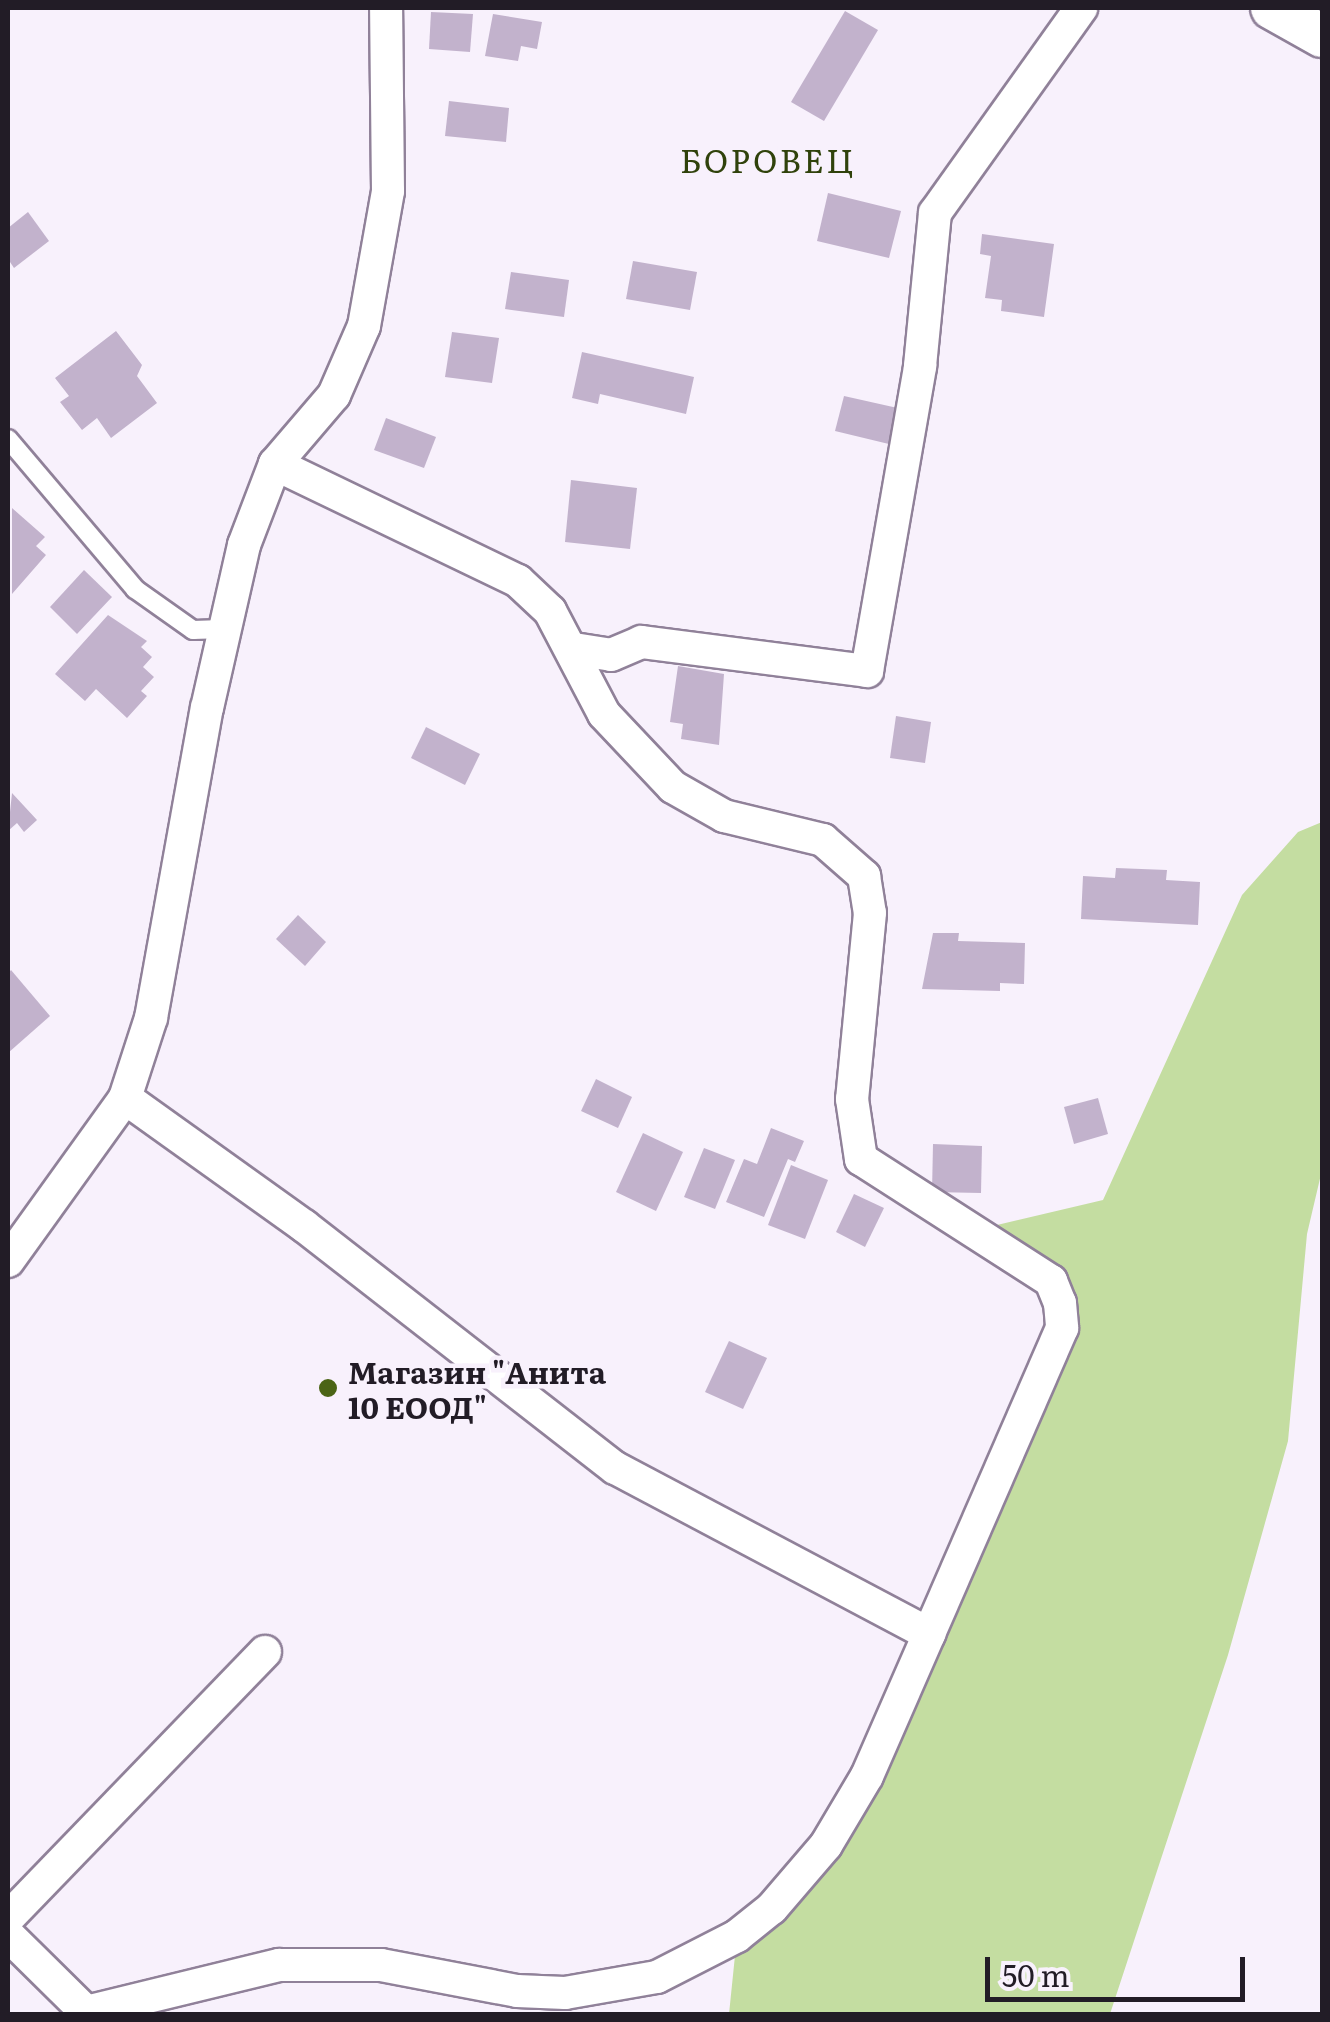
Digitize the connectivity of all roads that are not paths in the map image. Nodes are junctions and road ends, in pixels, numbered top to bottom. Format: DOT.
graph roads {
  1 [pos="386,8"];
  2 [pos="1081,8"];
  3 [pos="1272,8"];
  4 [pos="1322,36"];
  5 [pos="8,439"];
  6 [pos="275,464"];
  7 [pos="223,629"];
  8 [pos="574,649"];
  9 [pos="125,1098"];
  10 [pos="8,1261"];
  11 [pos="928,1634"];
  12 [pos="265,1652"];
  13 [pos="8,1918"];
  14 [pos="8,1935"];
  15 [pos="88,2013"];
  1 -- 6 [label="street"];
  2 -- 8 [label="street"];
  3 -- 4 [label="street"];
  5 -- 7 [label="lane"];
  6 -- 7 [label="street"];
  6 -- 8 [label="street"];
  7 -- 9 [label="street"];
  8 -- 11 [label="street"];
  9 -- 10 [label="street"];
  9 -- 11 [label="street"];
  11 -- 15 [label="street"];
  12 -- 13 [label="street"];
  14 -- 15 [label="street"];
}
